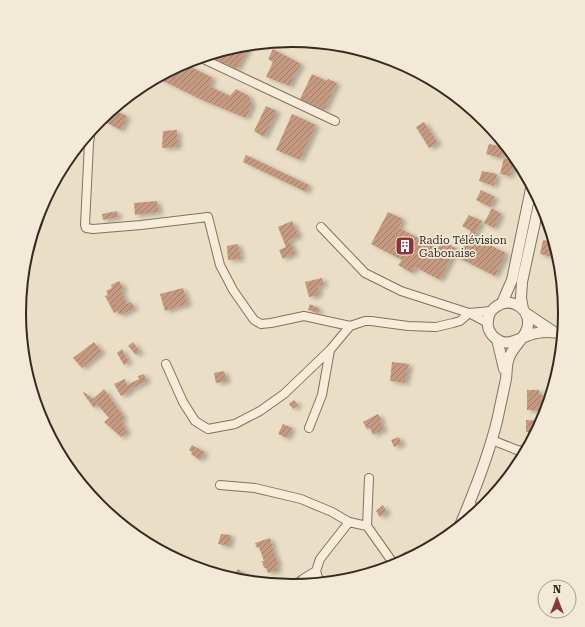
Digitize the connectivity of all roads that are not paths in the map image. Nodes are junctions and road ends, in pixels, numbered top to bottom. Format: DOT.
graph roads {
  1 [pos="207,61"];
  2 [pos="335,121"];
  3 [pos="89,141"];
  4 [pos="530,193"];
  5 [pos="538,209"];
  6 [pos="321,227"];
  7 [pos="502,303"];
  8 [pos="491,311"];
  9 [pos="525,312"];
  10 [pos="469,313"];
  11 [pos="488,324"];
  12 [pos="350,326"];
  13 [pos="558,332"];
  14 [pos="558,333"];
  15 [pos="497,339"];
  16 [pos="521,339"];
  17 [pos="330,350"];
  18 [pos="166,364"];
  19 [pos="506,381"];
  20 [pos="309,428"];
  21 [pos="492,440"];
  22 [pos="521,450"];
  23 [pos="369,478"];
  24 [pos="220,486"];
  25 [pos="468,505"];
  26 [pos="475,508"];
  27 [pos="463,519"];
  28 [pos="349,522"];
  29 [pos="367,526"];
  30 [pos="392,561"];
  31 [pos="316,571"];
  32 [pos="302,579"];
  33 [pos="318,579"];
  1 -- 2 [label="street"];
  3 -- 12 [label="street"];
  4 -- 7 [label="street"];
  5 -- 9 [label="street"];
  6 -- 10 [label="street"];
  7 -- 8 [label="street"];
  7 -- 9 [label="street"];
  8 -- 10 [label="street"];
  8 -- 11 [label="street"];
  9 -- 13 [label="street"];
  9 -- 16 [label="street"];
  10 -- 11 [label="street"];
  10 -- 12 [label="street"];
  11 -- 15 [label="street"];
  12 -- 17 [label="street"];
  14 -- 16 [label="street"];
  15 -- 16 [label="street"];
  15 -- 19 [label="street"];
  16 -- 19 [label="street"];
  17 -- 18 [label="street"];
  17 -- 20 [label="street"];
  19 -- 21 [label="street"];
  21 -- 22 [label="street"];
  21 -- 25 [label="street"];
  23 -- 29 [label="street"];
  24 -- 28 [label="street"];
  25 -- 26 [label="street"];
  25 -- 27 [label="street"];
  28 -- 29 [label="street"];
  28 -- 31 [label="street"];
  29 -- 30 [label="street"];
  31 -- 32 [label="street"];
  31 -- 33 [label="street"];
}
